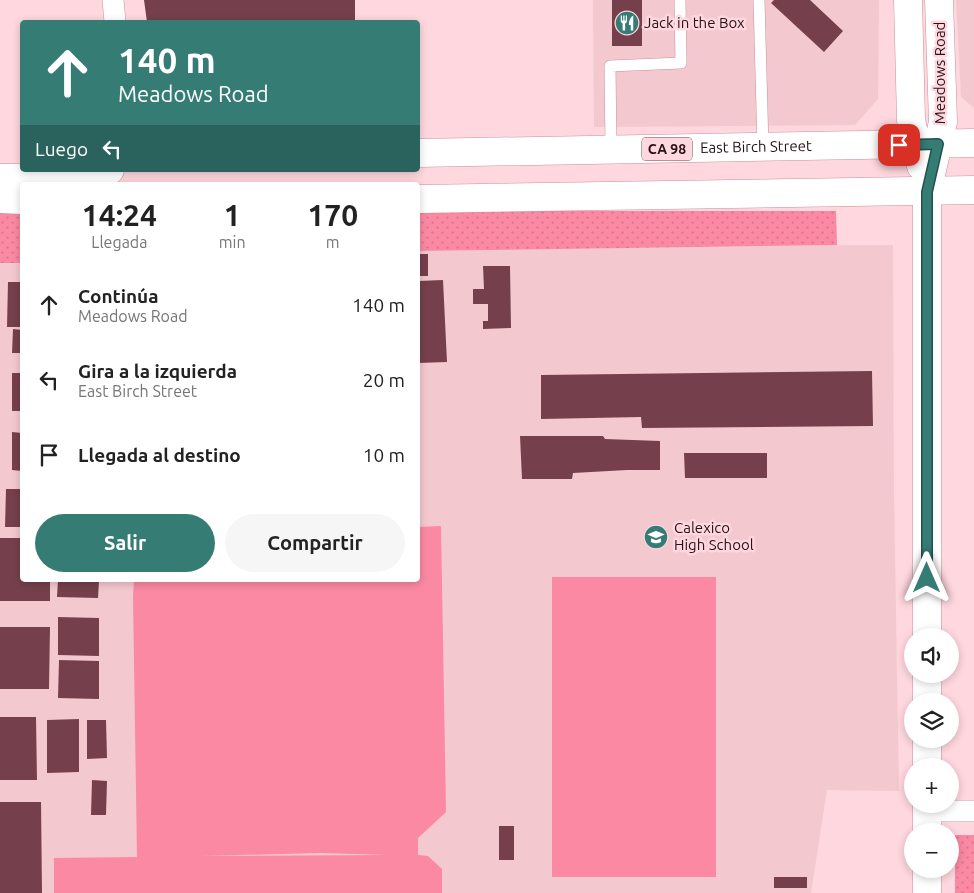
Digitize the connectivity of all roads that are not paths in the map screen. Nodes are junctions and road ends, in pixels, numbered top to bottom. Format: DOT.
graph roads {
  1 [pos="113,0"];
  2 [pos="680,0"];
  3 [pos="759,0"];
  4 [pos="908,0"];
  5 [pos="939,0"];
  6 [pos="115,20"];
  7 [pos="974,143"];
  8 [pos="927,144"];
  9 [pos="763,147"];
  10 [pos="611,150"];
  11 [pos="420,153"];
  12 [pos="0,159"];
  13 [pos="20,159"];
  14 [pos="104,172"];
  15 [pos="0,178"];
  16 [pos="974,190"];
  17 [pos="927,192"];
  18 [pos="0,199"];
  19 [pos="420,199"];
  20 [pos="20,200"];
  21 [pos="927,628"];
  22 [pos="974,811"];
  23 [pos="927,815"];
  24 [pos="927,878"];
  25 [pos="927,893"];
  1 -- 6 [label="street"];
  2 -- 10 [label="lane"];
  3 -- 9 [label="lane"];
  4 -- 8 [label="main road, Meadows Road"];
  5 -- 8 [label="main road, Meadows Road"];
  7 -- 8 [label="main road, East Birch Street / CA 98"];
  8 -- 9 [label="main road, East Birch Street / CA 98"];
  8 -- 17 [label="main road, Meadows Road"];
  9 -- 10 [label="main road, East Birch Street / CA 98"];
  10 -- 11 [label="main road, East Birch Street / CA 98"];
  12 -- 13 [label="main road"];
  14 -- 15 [label="main road"];
  16 -- 17 [label="main road"];
  17 -- 19 [label="main road"];
  17 -- 21 [label="main road, Meadows Road"];
  18 -- 20 [label="main road"];
  22 -- 23 [label="street"];
  24 -- 25 [label="main road"];
}
